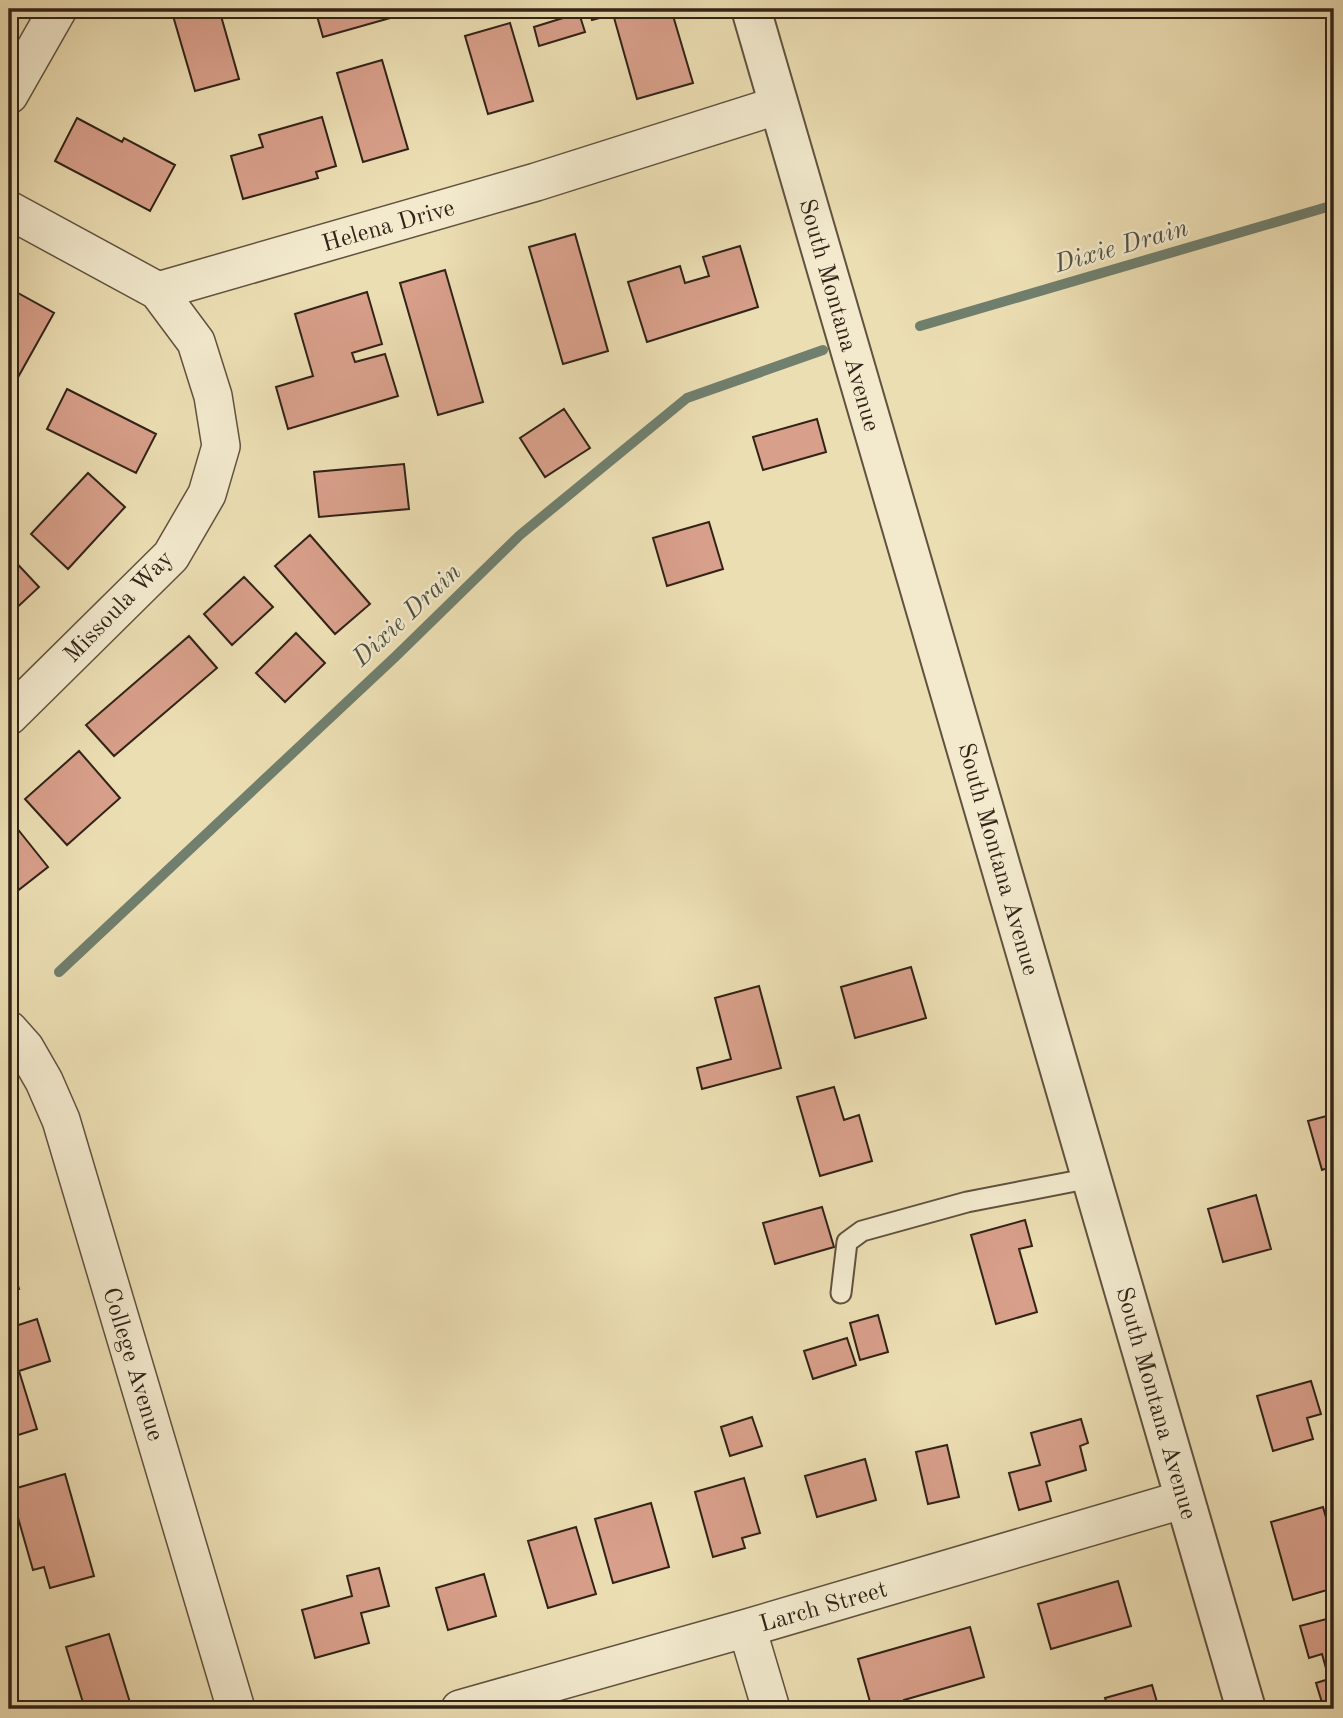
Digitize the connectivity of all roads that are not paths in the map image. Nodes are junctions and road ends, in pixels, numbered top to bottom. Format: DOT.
graph roads {
  1 [pos="58,9"];
  2 [pos="751,9"];
  3 [pos="9,95"];
  4 [pos="779,105"];
  5 [pos="9,210"];
  6 [pos="158,291"];
  7 [pos="9,716"];
  8 [pos="9,1030"];
  9 [pos="1091,1178"];
  10 [pos="841,1293"];
  11 [pos="1185,1499"];
  12 [pos="747,1628"];
  13 [pos="236,1709"];
  14 [pos="460,1709"];
  15 [pos="771,1709"];
  16 [pos="1246,1709"];
  1 -- 3 [label="street"];
  2 -- 4 [label="street, South Montana Avenue"];
  4 -- 6 [label="street, Helena Drive"];
  4 -- 9 [label="street, South Montana Avenue"];
  5 -- 6 [label="street"];
  6 -- 7 [label="street, Missoula Way"];
  8 -- 13 [label="street, College Avenue"];
  9 -- 10 [label="lane"];
  9 -- 11 [label="street, South Montana Avenue"];
  11 -- 12 [label="street, Larch Street"];
  11 -- 16 [label="street, South Montana Avenue"];
  12 -- 14 [label="street, Larch Street"];
  12 -- 15 [label="street"];
}
